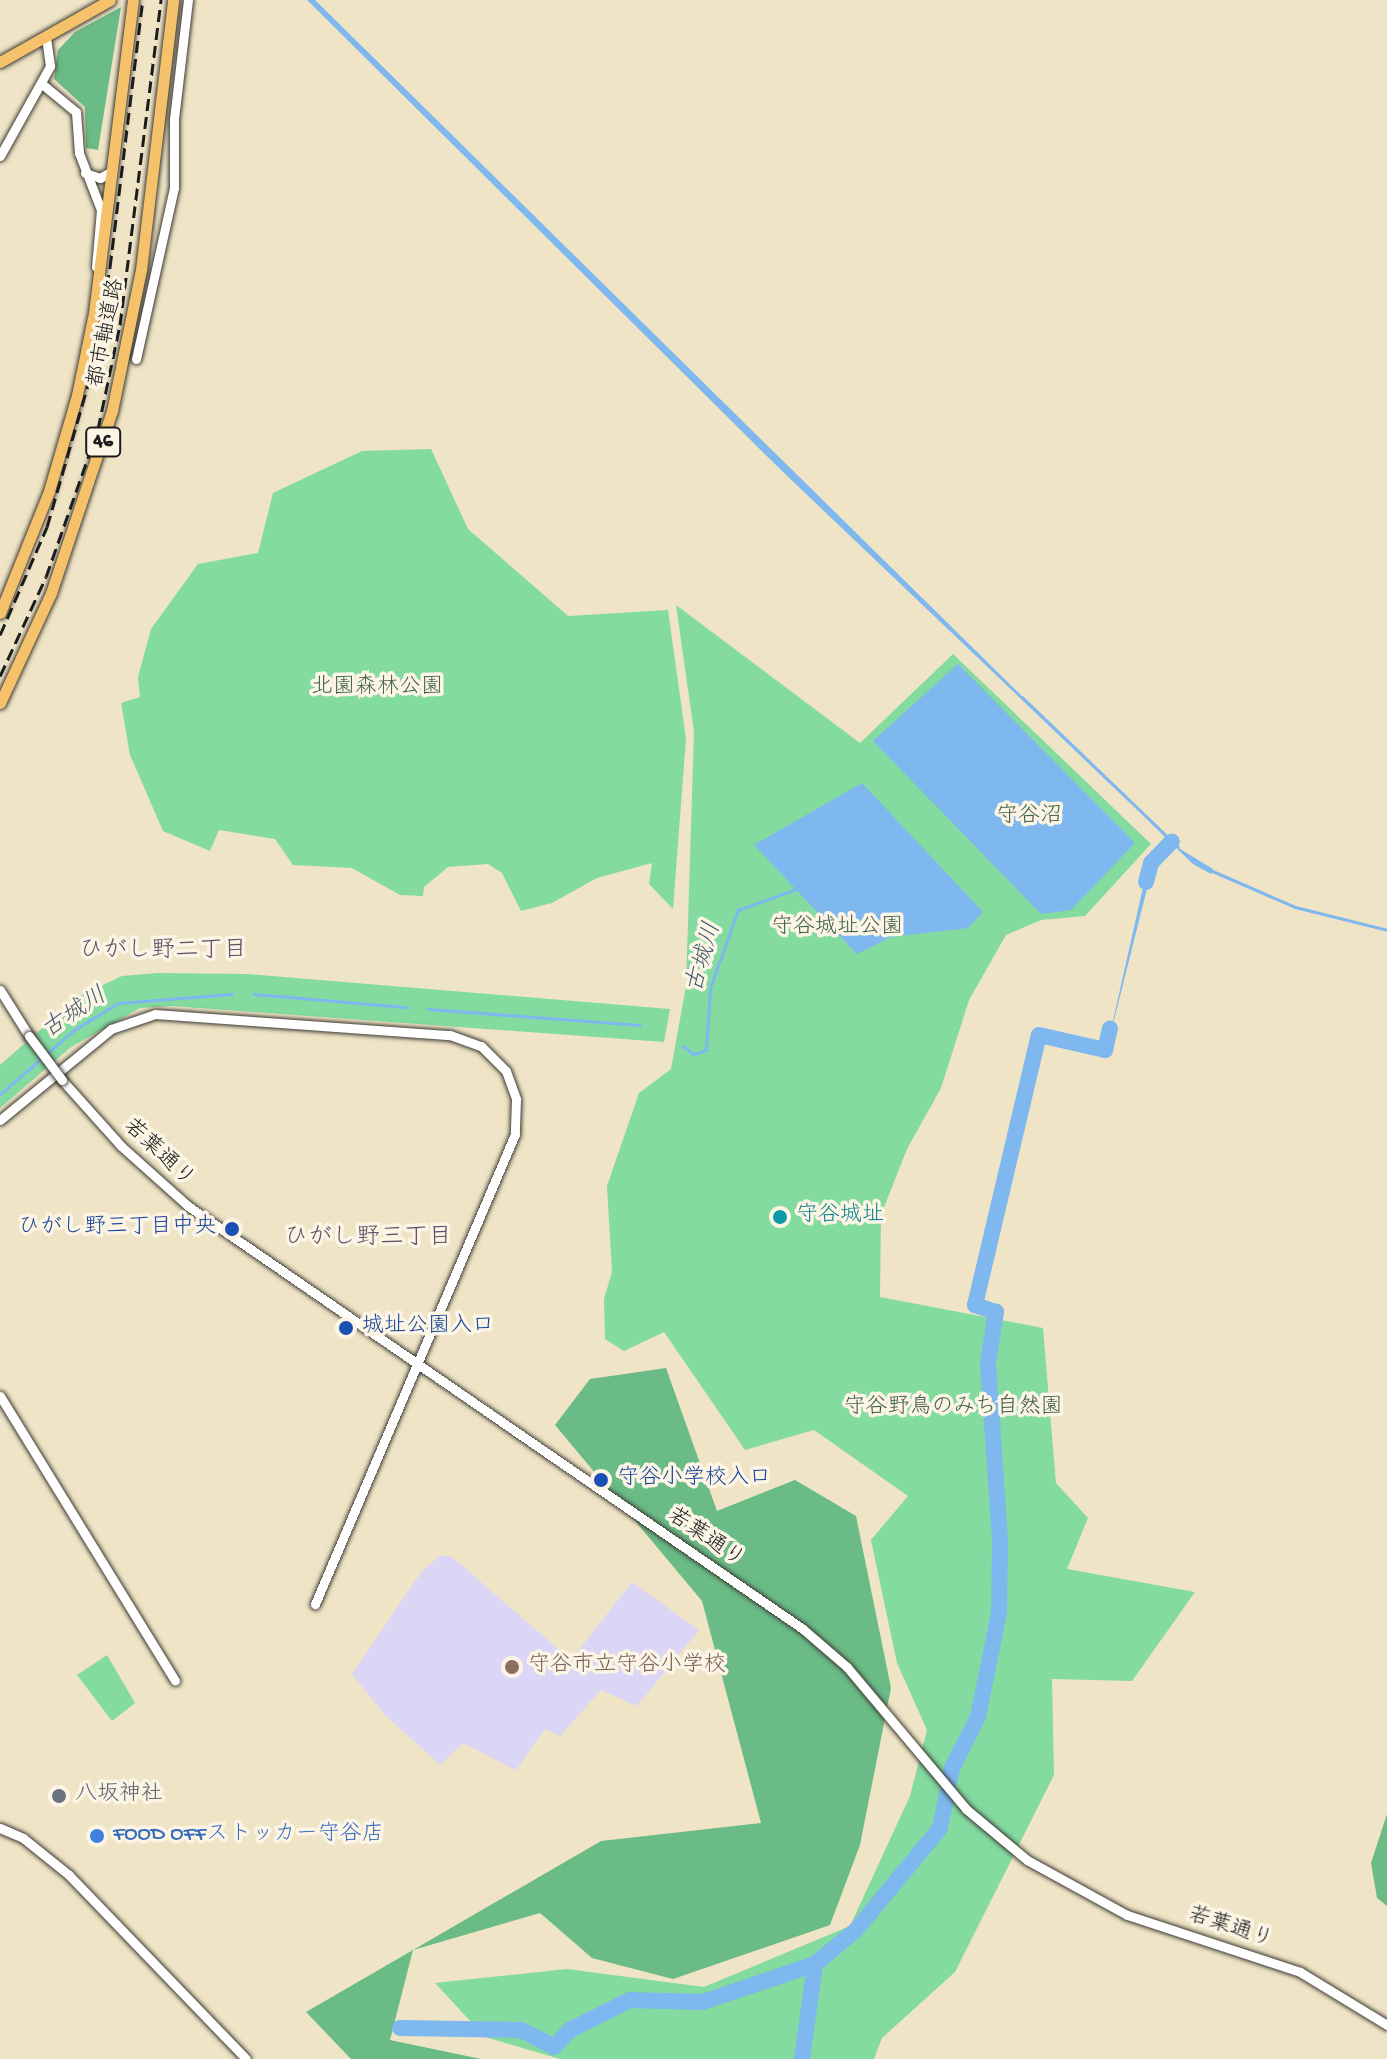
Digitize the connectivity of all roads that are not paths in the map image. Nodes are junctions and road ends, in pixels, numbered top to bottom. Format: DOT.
graph roads {
  1 [pos="110,0"];
  2 [pos="133,0"];
  3 [pos="173,0"];
  4 [pos="188,0"];
  5 [pos="46,36"];
  6 [pos="0,62"];
  7 [pos="42,84"];
  8 [pos="0,156"];
  9 [pos="113,166"];
  10 [pos="85,173"];
  11 [pos="98,280"];
  12 [pos="136,359"];
  13 [pos="0,613"];
  14 [pos="0,703"];
  15 [pos="0,990"];
  16 [pos="0,1120"];
  17 [pos="419,1365"];
  18 [pos="0,1396"];
  19 [pos="315,1604"];
  20 [pos="175,1680"];
  21 [pos="0,1828"];
  22 [pos="1387,2025"];
  23 [pos="246,2059"];
  1 -- 5 [label="main road"];
  2 -- 9 [label="main road, 都市軸道路 / 46"];
  3 -- 14 [label="main road, 都市軸道路 / 46"];
  4 -- 12 [label="street"];
  5 -- 6 [label="main road"];
  5 -- 7 [label="street"];
  7 -- 8 [label="street"];
  7 -- 10 [label="street"];
  9 -- 10 [label="street"];
  9 -- 11 [label="main road, 都市軸道路 / 46"];
  10 -- 11 [label="street"];
  11 -- 13 [label="main road, 都市軸道路 / 46"];
  15 -- 17 [label="street, 若葉通り, bridge"];
  16 -- 17 [label="street"];
  17 -- 19 [label="street"];
  17 -- 22 [label="street, 若葉通り"];
  18 -- 20 [label="street"];
  21 -- 23 [label="street"];
}
